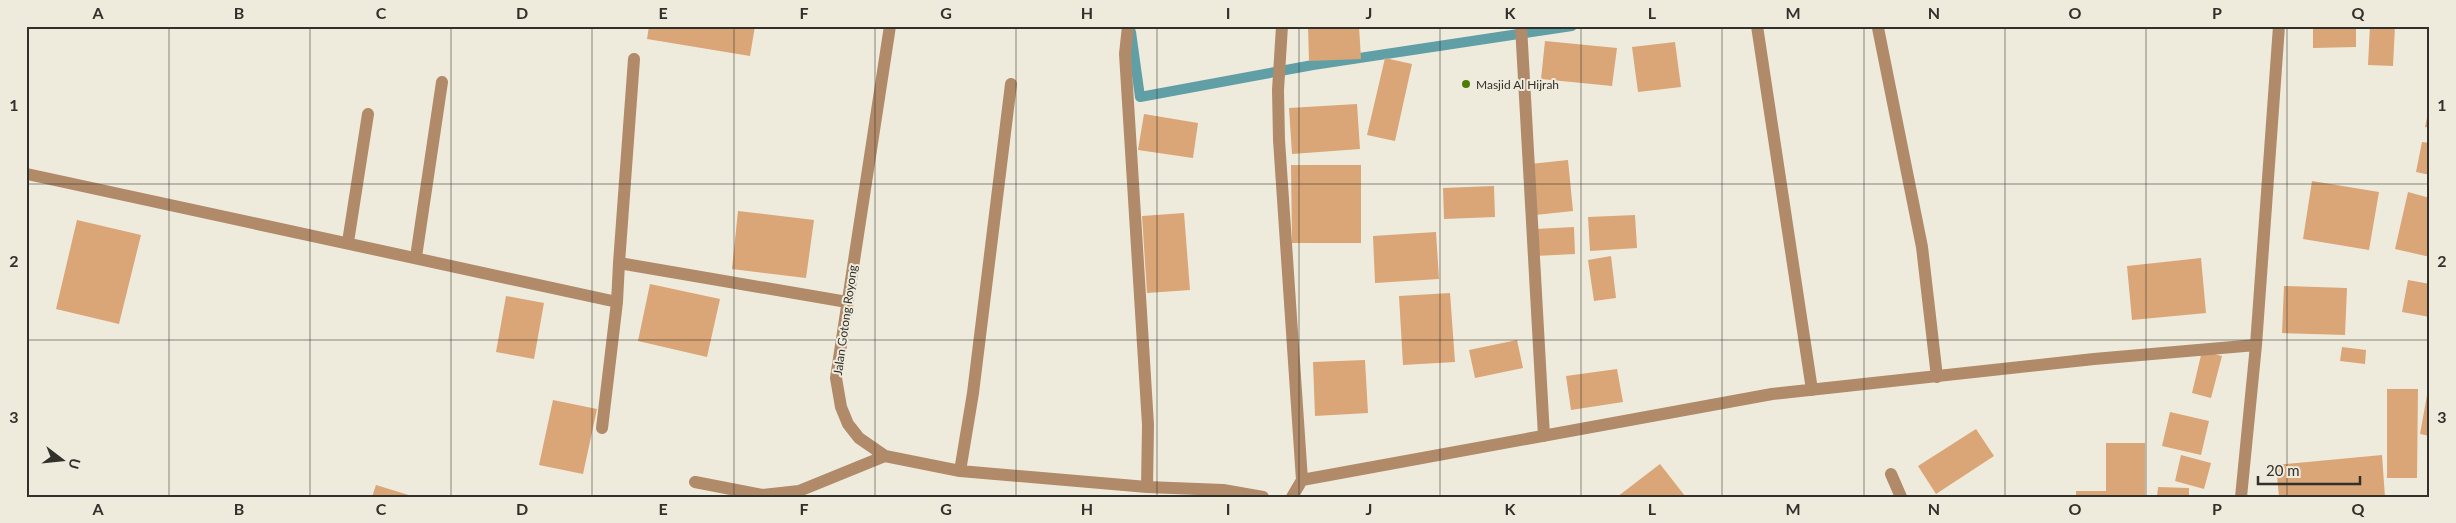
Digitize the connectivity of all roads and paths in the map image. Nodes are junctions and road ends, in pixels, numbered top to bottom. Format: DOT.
graph roads {
  1 [pos="890,26"];
  2 [pos="1128,26"];
  3 [pos="1282,26"];
  4 [pos="1521,26"];
  5 [pos="2279,26"];
  6 [pos="1878,28"];
  7 [pos="1757,29"];
  8 [pos="634,59"];
  9 [pos="442,82"];
  10 [pos="1011,84"];
  11 [pos="368,114"];
  12 [pos="26,174"];
  13 [pos="348,242"];
  14 [pos="416,257"];
  15 [pos="619,263"];
  16 [pos="617,302"];
  17 [pos="847,302"];
  18 [pos="2256,346"];
  19 [pos="1937,377"];
  20 [pos="1812,390"];
  21 [pos="602,428"];
  22 [pos="1544,436"];
  23 [pos="885,456"];
  24 [pos="960,471"];
  25 [pos="1891,474"];
  26 [pos="1302,480"];
  27 [pos="695,482"];
  28 [pos="1146,487"];
  29 [pos="1263,497"];
  30 [pos="1292,497"];
  31 [pos="1901,497"];
  32 [pos="2241,497"];
  1 -- 17 [label="street, Jalan Gotong Royong"];
  2 -- 28 [label="street"];
  3 -- 26 [label="street"];
  4 -- 22 [label="street"];
  5 -- 18 [label="street"];
  6 -- 19 [label="street"];
  7 -- 20 [label="street"];
  8 -- 15 [label="street"];
  9 -- 14 [label="street"];
  10 -- 24 [label="street"];
  11 -- 13 [label="street"];
  12 -- 13 [label="street"];
  13 -- 14 [label="street"];
  14 -- 16 [label="street"];
  15 -- 16 [label="street"];
  15 -- 17 [label="street"];
  16 -- 21 [label="street"];
  17 -- 23 [label="street, Jalan Gotong Royong"];
  18 -- 19 [label="street"];
  18 -- 32 [label="street"];
  19 -- 20 [label="street"];
  20 -- 22 [label="street"];
  22 -- 26 [label="street"];
  23 -- 24 [label="street, Jalan Gotong Royong"];
  23 -- 27 [label="street"];
  24 -- 28 [label="street, Jalan Gotong Royong"];
  25 -- 31 [label="street"];
  26 -- 30 [label="street"];
  28 -- 29 [label="street, Jalan Gotong Royong"];
}
